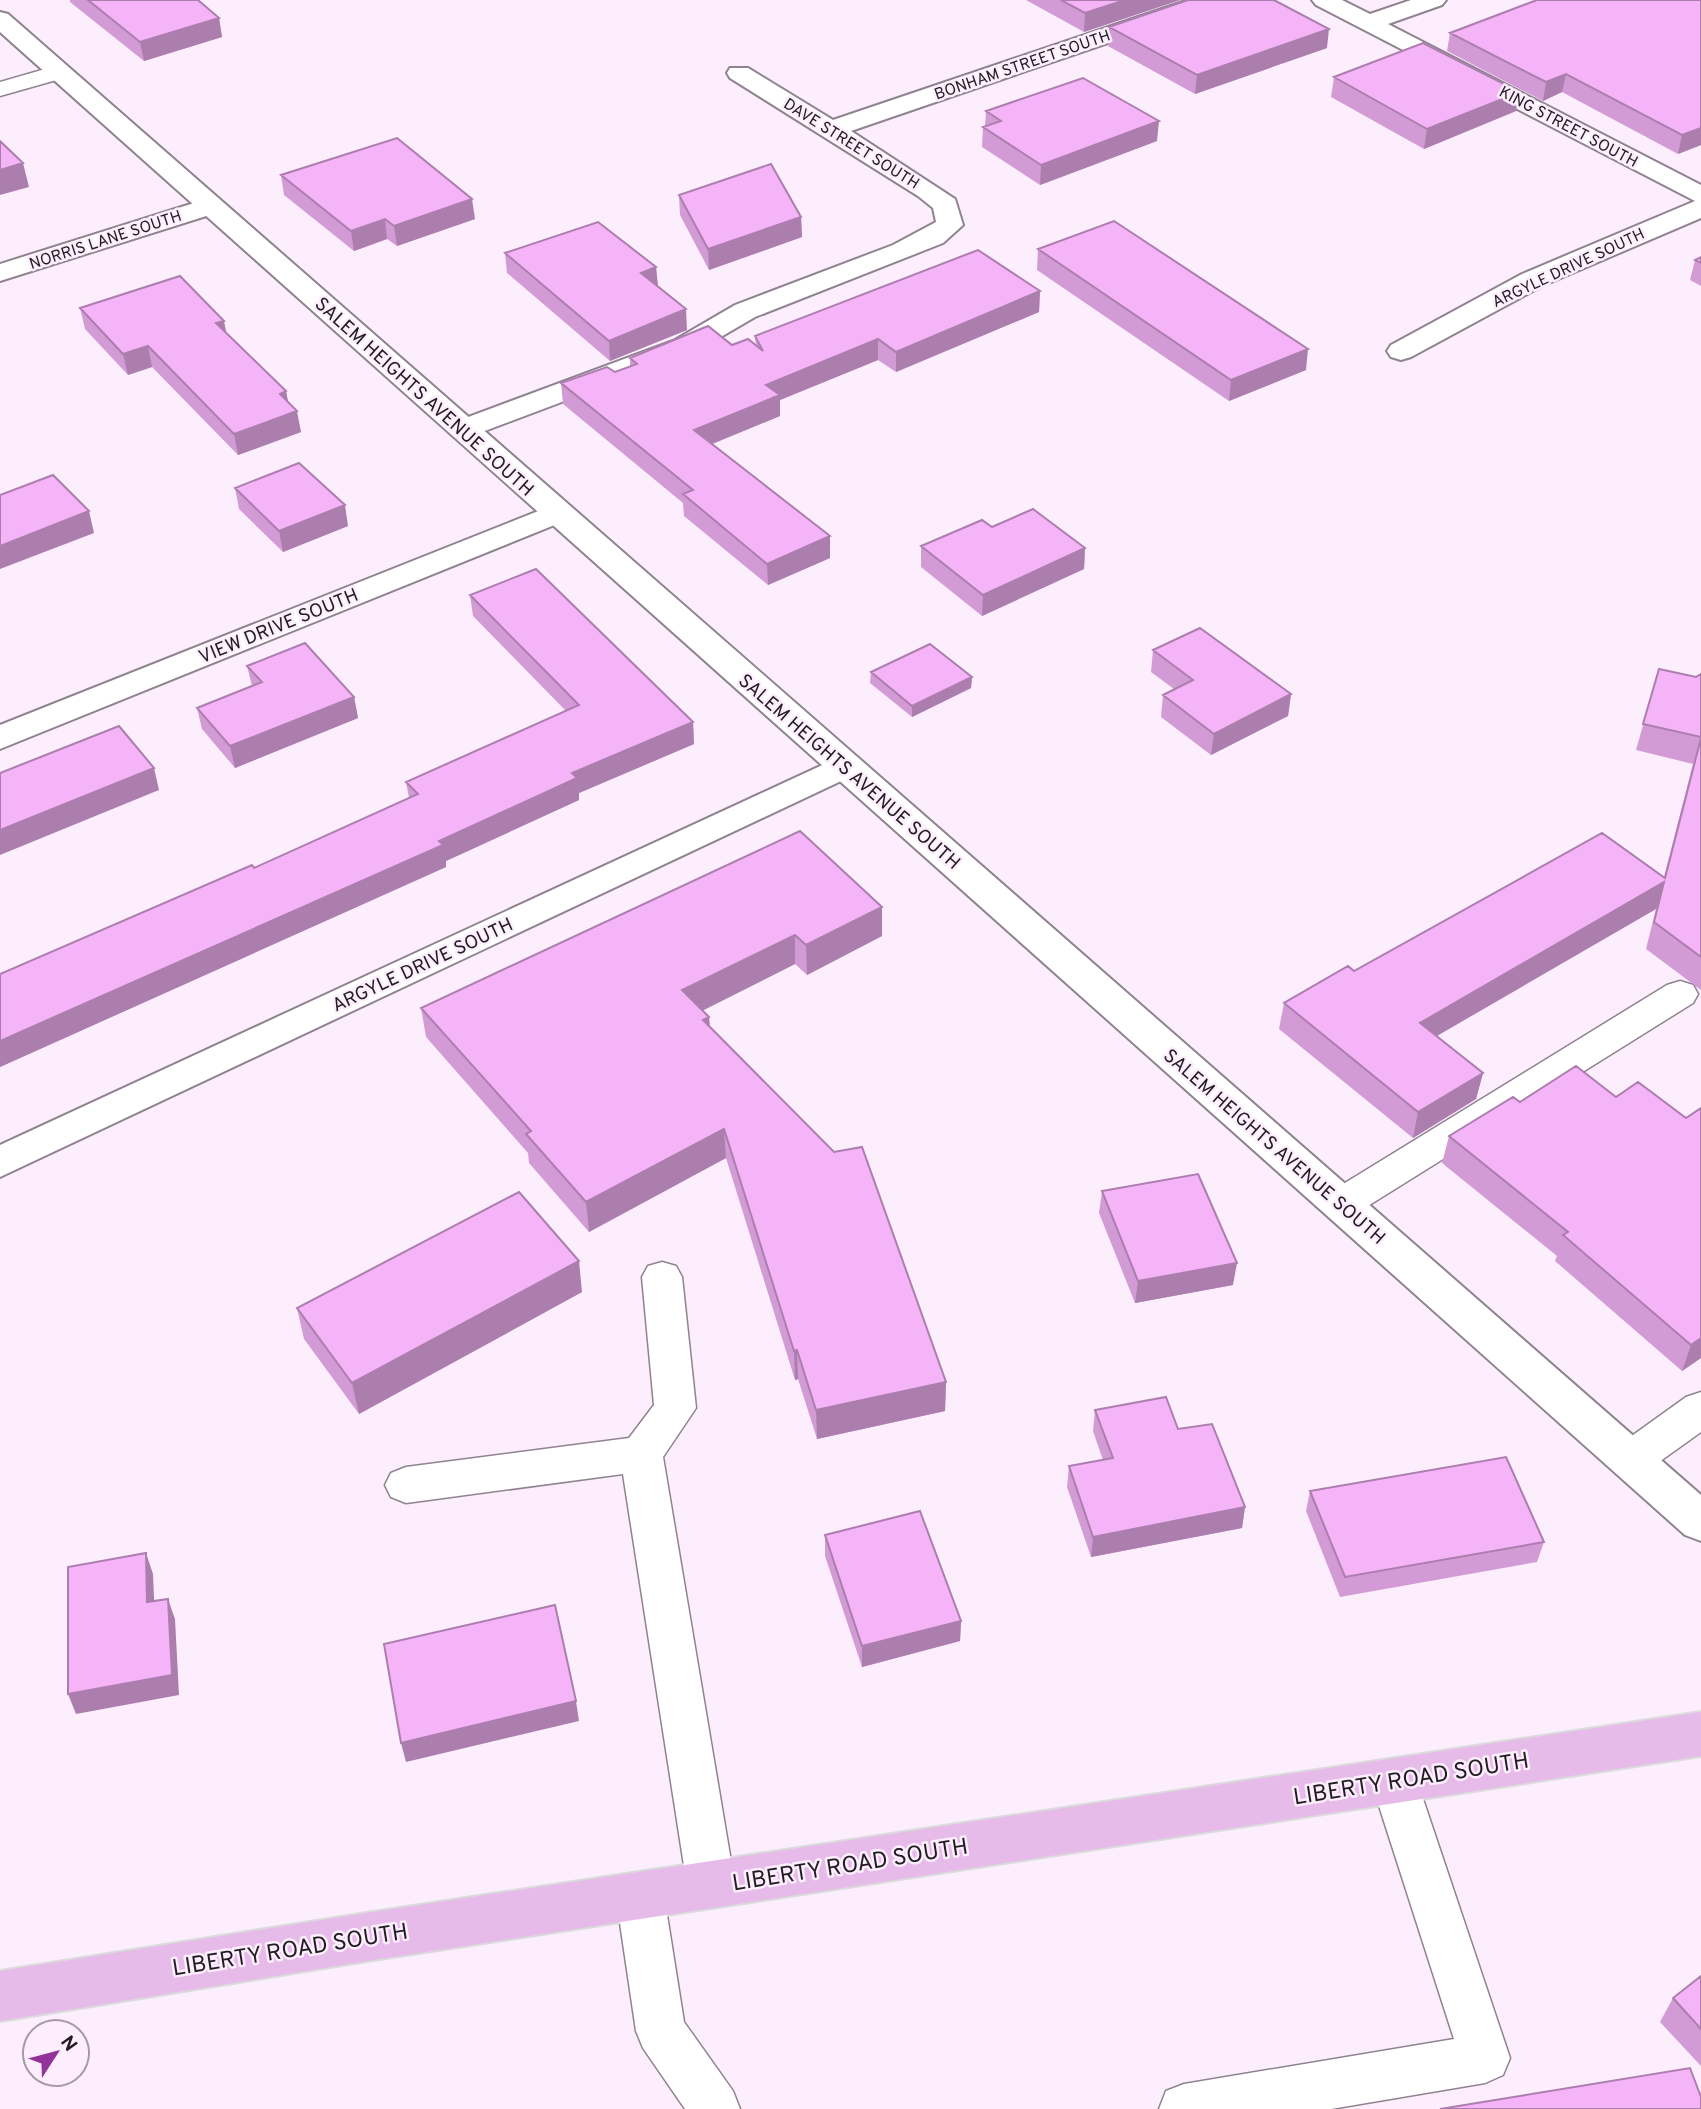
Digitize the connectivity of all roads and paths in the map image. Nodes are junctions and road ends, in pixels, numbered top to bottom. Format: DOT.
graph roads {
  1 [pos="1211,0"];
  2 [pos="1324,0"];
  3 [pos="1434,0"];
  4 [pos="0,19"];
  5 [pos="1370,22"];
  6 [pos="60,72"];
  7 [pos="739,73"];
  8 [pos="0,89"];
  9 [pos="833,129"];
  10 [pos="1701,195"];
  11 [pos="210,206"];
  12 [pos="1701,208"];
  13 [pos="0,273"];
  14 [pos="1401,351"];
  15 [pos="463,429"];
  16 [pos="556,513"];
  17 [pos="0,738"];
  18 [pos="844,766"];
  19 [pos="1680,994"];
  20 [pos="0,1162"];
  21 [pos="1341,1204"];
  22 [pos="662,1278"];
  23 [pos="1701,1409"];
  24 [pos="641,1454"];
  25 [pos="1630,1460"];
  26 [pos="406,1485"];
  27 [pos="1701,1522"];
  28 [pos="1701,1734"];
  29 [pos="1394,1781"];
  30 [pos="711,1885"];
  31 [pos="640,1896"];
  32 [pos="0,1996"];
  33 [pos="715,2109"];
  34 [pos="1184,2109"];
  1 -- 9 [label="street, BONHAM STREET SOUTH"];
  2 -- 5 [label="street, KING STREET SOUTH"];
  3 -- 5 [label="street"];
  4 -- 6 [label="street, SALEM HEIGHTS AVENUE SOUTH"];
  5 -- 10 [label="street, KING STREET SOUTH"];
  6 -- 8 [label="lane"];
  6 -- 11 [label="street, SALEM HEIGHTS AVENUE SOUTH"];
  7 -- 9 [label="street, DAVE STREET SOUTH"];
  9 -- 15 [label="street, DAVE STREET SOUTH"];
  11 -- 13 [label="street, NORRIS LANE SOUTH"];
  11 -- 15 [label="street, SALEM HEIGHTS AVENUE SOUTH"];
  12 -- 14 [label="street, ARGYLE DRIVE SOUTH"];
  15 -- 16 [label="street, SALEM HEIGHTS AVENUE SOUTH"];
  16 -- 17 [label="street, VIEW DRIVE SOUTH"];
  16 -- 18 [label="street, SALEM HEIGHTS AVENUE SOUTH"];
  18 -- 20 [label="street, ARGYLE DRIVE SOUTH"];
  18 -- 21 [label="street, SALEM HEIGHTS AVENUE SOUTH"];
  19 -- 21 [label="lane"];
  21 -- 25 [label="street, SALEM HEIGHTS AVENUE SOUTH"];
  22 -- 24 [label="lane"];
  23 -- 25 [label="lane"];
  24 -- 26 [label="lane"];
  24 -- 30 [label="lane"];
  25 -- 27 [label="street, SALEM HEIGHTS AVENUE SOUTH"];
  28 -- 29 [label="main road, LIBERTY ROAD SOUTH"];
  29 -- 30 [label="main road, LIBERTY ROAD SOUTH"];
  29 -- 34 [label="lane"];
  30 -- 31 [label="main road, LIBERTY ROAD SOUTH"];
  31 -- 32 [label="main road, LIBERTY ROAD SOUTH"];
  31 -- 33 [label="lane"];
}
